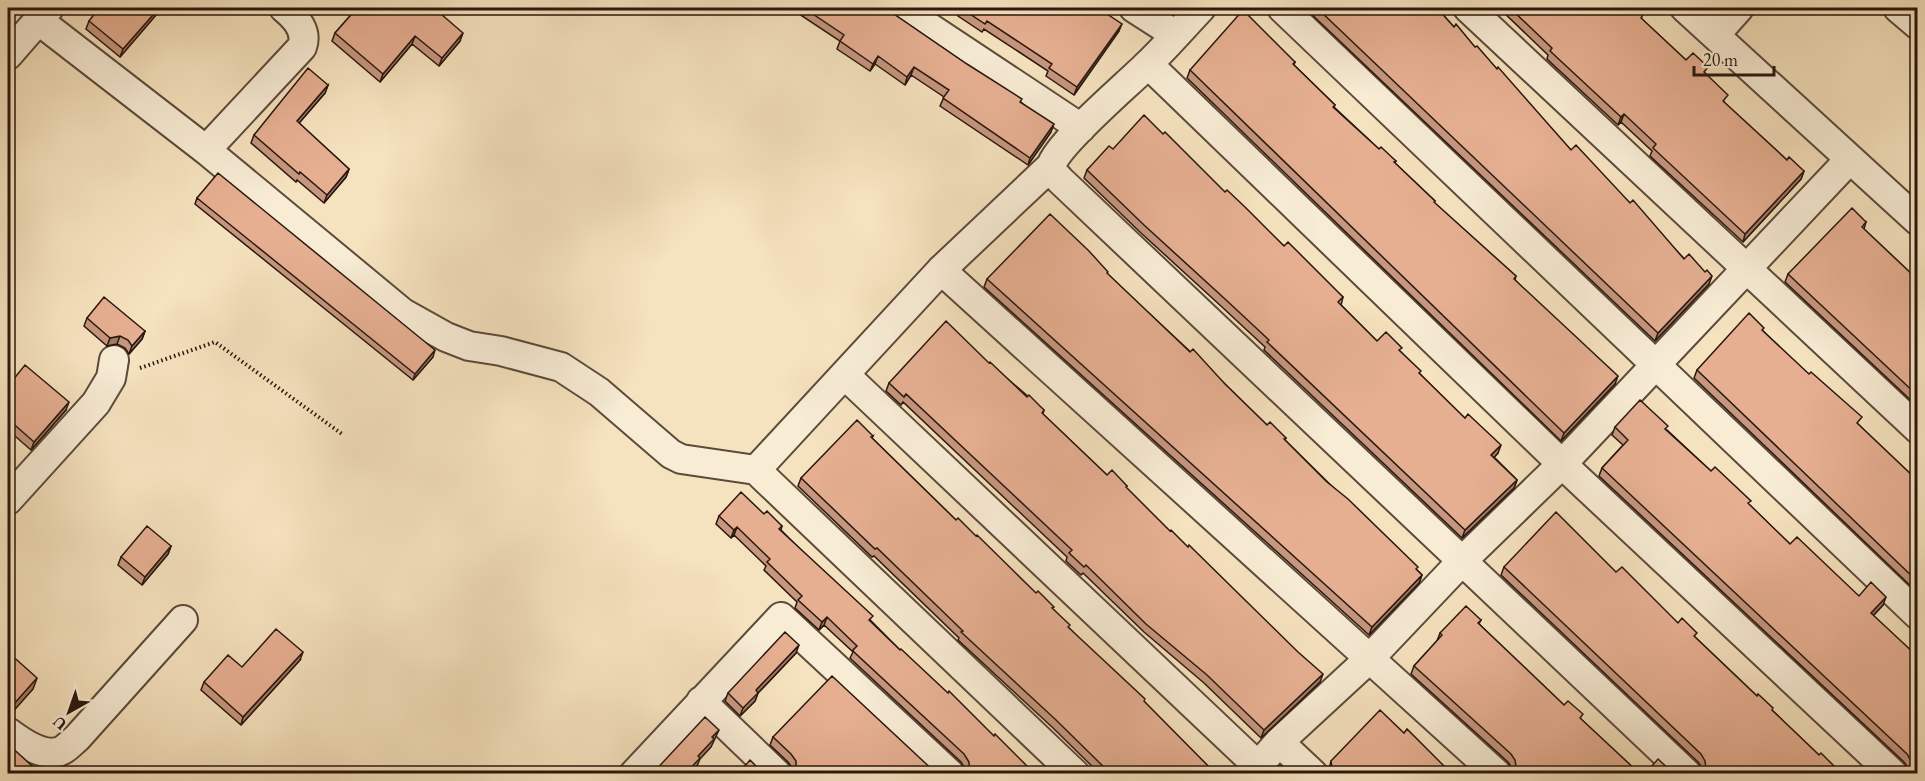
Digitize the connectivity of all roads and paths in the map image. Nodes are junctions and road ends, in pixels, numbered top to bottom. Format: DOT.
graph roads {
  1 [pos="284,8"];
  2 [pos="900,8"];
  3 [pos="1134,8"];
  4 [pos="1201,8"];
  5 [pos="1282,8"];
  6 [pos="1468,8"];
  7 [pos="1685,8"];
  8 [pos="1739,8"];
  9 [pos="1899,8"];
  10 [pos="44,14"];
  11 [pos="1917,25"];
  12 [pos="1176,34"];
  13 [pos="1715,35"];
  14 [pos="8,55"];
  15 [pos="1148,64"];
  16 [pos="1082,128"];
  17 [pos="206,150"];
  18 [pos="1850,159"];
  19 [pos="1051,166"];
  20 [pos="1917,221"];
  21 [pos="1747,267"];
  22 [pos="942,270"];
  23 [pos="1654,365"];
  24 [pos="113,369"];
  25 [pos="844,375"];
  26 [pos="1917,429"];
  27 [pos="342,434"];
  28 [pos="1562,464"];
  29 [pos="756,470"];
  30 [pos="8,500"];
  31 [pos="1463,560"];
  32 [pos="1917,615"];
  33 [pos="183,621"];
  34 [pos="1369,659"];
  35 [pos="700,701"];
  36 [pos="8,732"];
  37 [pos="1279,742"];
  38 [pos="1254,770"];
  39 [pos="634,774"];
  40 [pos="777,774"];
  41 [pos="950,774"];
  42 [pos="1075,774"];
  43 [pos="1313,774"];
  44 [pos="1497,774"];
  45 [pos="1687,774"];
  46 [pos="1893,774"];
  1 -- 17 [label="street"];
  2 -- 16 [label="street"];
  3 -- 12 [label="street"];
  4 -- 12 [label="street"];
  5 -- 23 [label="street"];
  6 -- 21 [label="street"];
  7 -- 13 [label="street"];
  8 -- 13 [label="street"];
  9 -- 11 [label="street"];
  10 -- 14 [label="street"];
  10 -- 17 [label="street"];
  12 -- 15 [label="street"];
  13 -- 18 [label="street"];
  15 -- 16 [label="street"];
  15 -- 28 [label="street"];
  16 -- 19 [label="street"];
  17 -- 29 [label="street"];
  18 -- 20 [label="street"];
  18 -- 21 [label="street"];
  19 -- 22 [label="street"];
  19 -- 31 [label="street"];
  21 -- 23 [label="street"];
  21 -- 26 [label="street"];
  22 -- 25 [label="street"];
  22 -- 34 [label="street"];
  23 -- 28 [label="street"];
  23 -- 32 [label="street"];
  24 -- 27 [label="path"];
  24 -- 30 [label="street"];
  25 -- 29 [label="street"];
  25 -- 38 [label="street"];
  28 -- 31 [label="street"];
  28 -- 46 [label="street"];
  29 -- 42 [label="street"];
  31 -- 34 [label="street"];
  31 -- 45 [label="street"];
  33 -- 36 [label="street"];
  34 -- 37 [label="street"];
  34 -- 44 [label="street"];
  35 -- 39 [label="street"];
  35 -- 40 [label="street"];
  35 -- 41 [label="street"];
  37 -- 38 [label="street"];
  37 -- 43 [label="street"];
}
